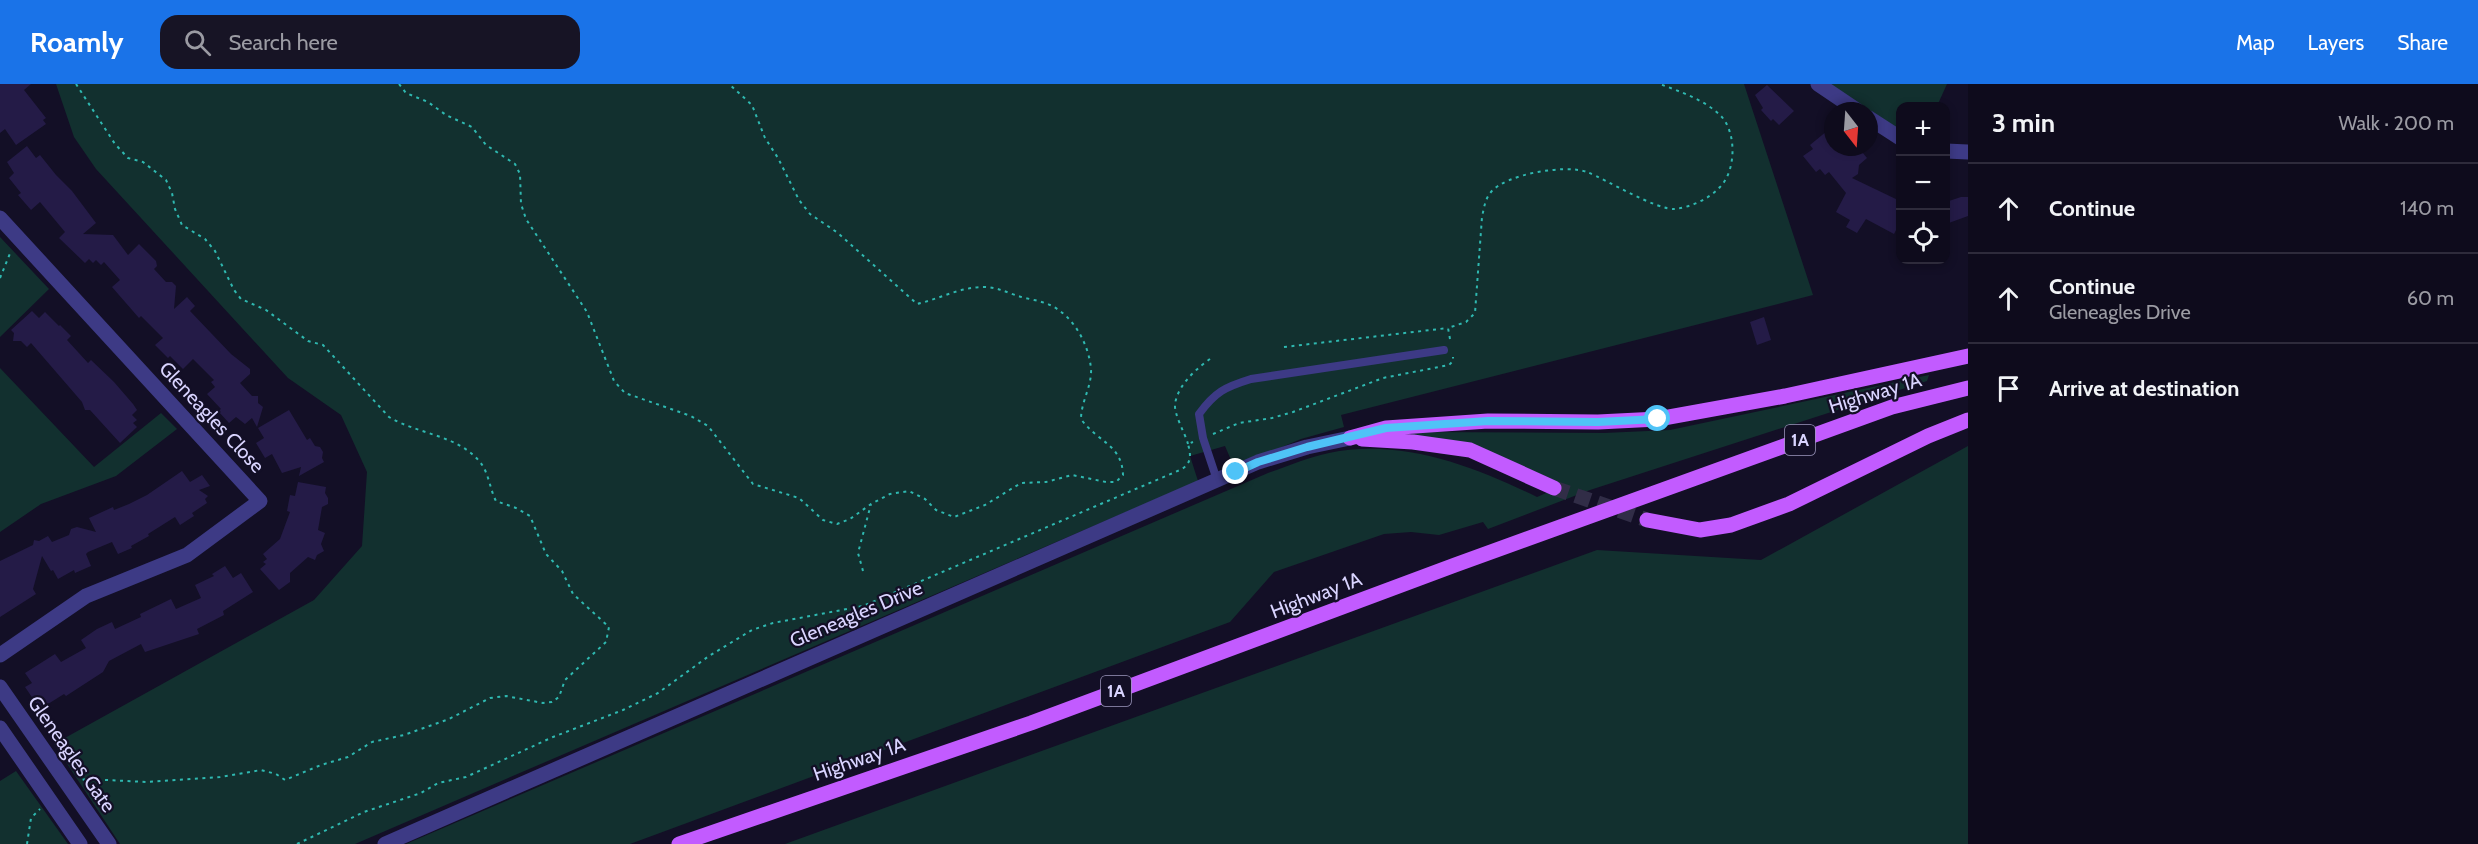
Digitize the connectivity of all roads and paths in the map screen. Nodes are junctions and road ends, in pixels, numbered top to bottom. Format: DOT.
graph roads {
  1 [pos="76,84"];
  2 [pos="399,84"];
  3 [pos="729,84"];
  4 [pos="1660,84"];
  5 [pos="1818,84"];
  6 [pos="1845,102"];
  7 [pos="1878,124"];
  8 [pos="1896,135"];
  9 [pos="1950,151"];
  10 [pos="1968,152"];
  11 [pos="0,218"];
  12 [pos="20,239"];
  13 [pos="0,278"];
  14 [pos="1448,328"];
  15 [pos="1450,339"];
  16 [pos="1284,347"];
  17 [pos="1448,350"];
  18 [pos="1968,356"];
  19 [pos="1214,357"];
  20 [pos="1968,388"];
  21 [pos="1968,420"];
  22 [pos="1203,438"];
  23 [pos="1350,438"];
  24 [pos="1188,444"];
  25 [pos="1217,480"];
  26 [pos="1554,488"];
  27 [pos="871,504"];
  28 [pos="1647,520"];
  29 [pos="863,571"];
  30 [pos="0,655"];
  31 [pos="0,687"];
  32 [pos="0,728"];
  33 [pos="70,788"];
  34 [pos="50,801"];
  35 [pos="27,844"];
  36 [pos="80,844"];
  37 [pos="109,844"];
  38 [pos="297,844"];
  39 [pos="385,844"];
  40 [pos="679,844"];
  1 -- 33 [label="path"];
  2 -- 27 [label="path"];
  3 -- 27 [label="path"];
  4 -- 14 [label="path"];
  5 -- 6 [label="street"];
  7 -- 8 [label="street"];
  9 -- 10 [label="street"];
  11 -- 12 [label="street, Gleneagles Close"];
  12 -- 13 [label="path"];
  12 -- 30 [label="street, Gleneagles Close"];
  14 -- 15 [label="path"];
  14 -- 16 [label="path"];
  17 -- 22 [label="path"];
  17 -- 22 [label="lane"];
  18 -- 23 [label="main road"];
  19 -- 24 [label="path"];
  20 -- 40 [label="main road, Highway 1A / 1A"];
  21 -- 28 [label="main road"];
  22 -- 24 [label="path"];
  22 -- 25 [label="lane"];
  23 -- 25 [label="street, Gleneagles Drive"];
  23 -- 26 [label="main road"];
  24 -- 38 [label="path"];
  25 -- 39 [label="street, Gleneagles Drive"];
  27 -- 29 [label="path"];
  31 -- 33 [label="street, Gleneagles Gate"];
  32 -- 34 [label="street"];
  33 -- 37 [label="street, Gleneagles Gate"];
  34 -- 35 [label="path"];
  34 -- 36 [label="street"];
}
